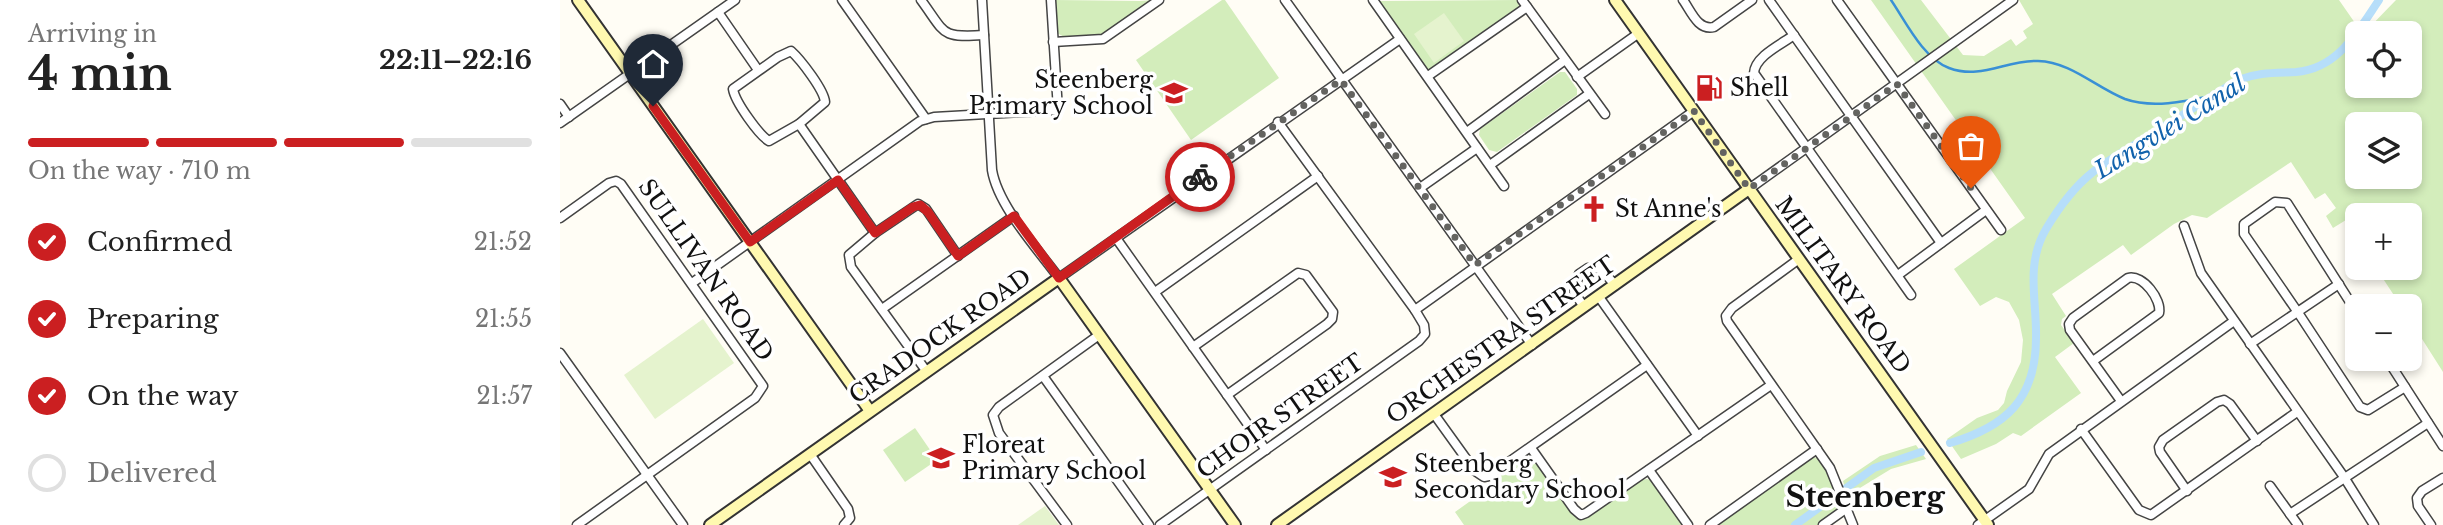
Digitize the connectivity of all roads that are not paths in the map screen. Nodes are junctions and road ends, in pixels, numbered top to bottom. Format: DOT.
graph roads {
  1 [pos="578,0"];
  2 [pos="735,0"];
  3 [pos="842,0"];
  4 [pos="922,0"];
  5 [pos="982,0"];
  6 [pos="1051,0"];
  7 [pos="1159,0"];
  8 [pos="1285,0"];
  9 [pos="1373,0"];
  10 [pos="1615,0"];
  11 [pos="1683,0"];
  12 [pos="1752,0"];
  13 [pos="1769,0"];
  14 [pos="1837,0"];
  15 [pos="2013,0"];
  16 [pos="1525,3"];
  17 [pos="718,12"];
  18 [pos="1639,33"];
  19 [pos="984,35"];
  20 [pos="1794,35"];
  21 [pos="1400,38"];
  22 [pos="1053,42"];
  23 [pos="1565,60"];
  24 [pos="758,70"];
  25 [pos="630,74"];
  26 [pos="1429,76"];
  27 [pos="1577,77"];
  28 [pos="1341,80"];
  29 [pos="1897,84"];
  30 [pos="1589,94"];
  31 [pos="560,104"];
  32 [pos="1694,111"];
  33 [pos="1605,114"];
  34 [pos="989,115"];
  35 [pos="569,117"];
  36 [pos="1852,117"];
  37 [pos="926,118"];
  38 [pos="1278,122"];
  39 [pos="560,123"];
  40 [pos="799,124"];
  41 [pos="1466,132"];
  42 [pos="1478,148"];
  43 [pos="1807,148"];
  44 [pos="1490,164"];
  45 [pos="1318,176"];
  46 [pos="838,180"];
  47 [pos="1504,186"];
  48 [pos="1420,188"];
  49 [pos="1749,189"];
  50 [pos="1986,211"];
  51 [pos="1014,216"];
  52 [pos="560,218"];
  53 [pos="2184,226"];
  54 [pos="2001,230"];
  55 [pos="875,233"];
  56 [pos="1116,237"];
  57 [pos="750,242"];
  58 [pos="1941,243"];
  59 [pos="958,256"];
  60 [pos="1799,259"];
  61 [pos="1475,265"];
  62 [pos="1898,275"];
  63 [pos="1059,278"];
  64 [pos="692,283"];
  65 [pos="1615,285"];
  66 [pos="2339,285"];
  67 [pos="1155,292"];
  68 [pos="2345,294"];
  69 [pos="1911,295"];
  70 [pos="1600,297"];
  71 [pos="1584,307"];
  72 [pos="882,309"];
  73 [pos="1415,310"];
  74 [pos="2297,311"];
  75 [pos="2234,321"];
  76 [pos="1100,335"];
  77 [pos="2250,344"];
  78 [pos="1532,345"];
  79 [pos="1193,347"];
  80 [pos="560,353"];
  81 [pos="2093,361"];
  82 [pos="1647,365"];
  83 [pos="2395,371"];
  84 [pos="927,372"];
  85 [pos="1043,376"];
  86 [pos="1771,385"];
  87 [pos="2405,387"];
  88 [pos="1227,395"];
  89 [pos="2121,401"];
  90 [pos="870,411"];
  91 [pos="2297,412"];
  92 [pos="1434,414"];
  93 [pos="2428,423"];
  94 [pos="2081,429"];
  95 [pos="1698,436"];
  96 [pos="2257,441"];
  97 [pos="2443,446"];
  98 [pos="1531,448"];
  99 [pos="1817,449"];
  100 [pos="1266,450"];
  101 [pos="810,454"];
  102 [pos="1649,470"];
  103 [pos="648,474"];
  104 [pos="2344,477"];
  105 [pos="2443,478"];
  106 [pos="2270,486"];
  107 [pos="1209,490"];
  108 [pos="2187,491"];
  109 [pos="1847,508"];
  110 [pos="2290,513"];
  111 [pos="1984,524"];
  112 [pos="577,525"];
  113 [pos="683,525"];
  114 [pos="710,525"];
  115 [pos="844,525"];
  116 [pos="1066,525"];
  117 [pos="1149,525"];
  118 [pos="1160,525"];
  119 [pos="1235,525"];
  120 [pos="1277,525"];
  121 [pos="1688,525"];
  122 [pos="1710,525"];
  123 [pos="1823,525"];
  124 [pos="1853,525"];
  125 [pos="2298,525"];
  126 [pos="2374,525"];
  127 [pos="2431,525"];
  1 -- 25 [label="street"];
  2 -- 17 [label="street"];
  3 -- 37 [label="street"];
  4 -- 19 [label="street"];
  5 -- 19 [label="street"];
  6 -- 22 [label="street"];
  7 -- 22 [label="street"];
  8 -- 28 [label="street"];
  9 -- 21 [label="street"];
  10 -- 18 [label="street, MILITARY ROAD"];
  11 -- 12 [label="street"];
  13 -- 20 [label="street"];
  14 -- 29 [label="street"];
  15 -- 29 [label="street"];
  16 -- 23 [label="street"];
  16 -- 26 [label="street"];
  17 -- 24 [label="street"];
  17 -- 25 [label="street"];
  18 -- 27 [label="street"];
  18 -- 32 [label="street, MILITARY ROAD"];
  19 -- 34 [label="street"];
  20 -- 36 [label="street"];
  20 -- 43 [label="street"];
  21 -- 26 [label="street"];
  21 -- 28 [label="street, CRADOCK ROAD"];
  22 -- 34 [label="street"];
  23 -- 27 [label="street"];
  23 -- 41 [label="street"];
  24 -- 40 [label="street"];
  24 -- 40 [label="street"];
  25 -- 35 [label="street"];
  25 -- 57 [label="street"];
  26 -- 41 [label="street"];
  27 -- 30 [label="street"];
  28 -- 38 [label="street, CRADOCK ROAD"];
  28 -- 48 [label="street"];
  29 -- 36 [label="street"];
  29 -- 50 [label="street"];
  30 -- 33 [label="street"];
  30 -- 44 [label="street"];
  31 -- 35 [label="street"];
  32 -- 49 [label="street, MILITARY ROAD"];
  32 -- 61 [label="street"];
  34 -- 37 [label="street"];
  34 -- 51 [label="street"];
  35 -- 39 [label="street"];
  36 -- 43 [label="street"];
  36 -- 58 [label="street"];
  37 -- 46 [label="street"];
  38 -- 45 [label="street"];
  38 -- 56 [label="street, CRADOCK ROAD"];
  40 -- 46 [label="street"];
  41 -- 42 [label="street"];
  42 -- 44 [label="street"];
  42 -- 48 [label="street"];
  43 -- 49 [label="street"];
  43 -- 62 [label="street"];
  44 -- 47 [label="street"];
  45 -- 67 [label="street"];
  45 -- 73 [label="street"];
  46 -- 55 [label="street"];
  46 -- 57 [label="street"];
  48 -- 61 [label="street"];
  49 -- 60 [label="street, MILITARY ROAD"];
  49 -- 65 [label="street, ORCHESTRA STREET"];
  50 -- 54 [label="street"];
  50 -- 58 [label="street"];
  51 -- 59 [label="street"];
  51 -- 63 [label="street"];
  52 -- 64 [label="street, SULLIVAN ROAD"];
  53 -- 75 [label="street"];
  55 -- 59 [label="street"];
  55 -- 72 [label="street"];
  56 -- 63 [label="street, CRADOCK ROAD"];
  56 -- 67 [label="street"];
  57 -- 64 [label="street"];
  57 -- 90 [label="street"];
  58 -- 62 [label="street"];
  59 -- 72 [label="street"];
  60 -- 86 [label="street"];
  60 -- 111 [label="street, MILITARY ROAD"];
  61 -- 73 [label="street"];
  61 -- 78 [label="street"];
  62 -- 69 [label="street"];
  63 -- 76 [label="street"];
  63 -- 84 [label="street, CRADOCK ROAD"];
  64 -- 103 [label="street, SULLIVAN ROAD"];
  65 -- 70 [label="street, ORCHESTRA STREET"];
  65 -- 71 [label="street"];
  66 -- 68 [label="street"];
  66 -- 74 [label="street"];
  66 -- 74 [label="street"];
  67 -- 79 [label="street"];
  70 -- 71 [label="street, ORCHESTRA STREET"];
  70 -- 82 [label="street"];
  71 -- 78 [label="street, ORCHESTRA STREET"];
  72 -- 84 [label="street"];
  73 -- 100 [label="street, CHOIR STREET"];
  74 -- 77 [label="street"];
  74 -- 87 [label="street"];
  75 -- 77 [label="street"];
  75 -- 89 [label="street"];
  76 -- 85 [label="street"];
  76 -- 107 [label="street"];
  77 -- 91 [label="street"];
  78 -- 92 [label="street, ORCHESTRA STREET"];
  79 -- 88 [label="street"];
  79 -- 88 [label="street"];
  80 -- 103 [label="street"];
  81 -- 81 [label="street"];
  81 -- 89 [label="street"];
  82 -- 95 [label="street"];
  82 -- 98 [label="street"];
  83 -- 87 [label="street"];
  84 -- 90 [label="street, CRADOCK ROAD"];
  85 -- 116 [label="street"];
  85 -- 117 [label="street"];
  86 -- 95 [label="street"];
  86 -- 99 [label="street"];
  87 -- 93 [label="street"];
  88 -- 100 [label="street"];
  89 -- 94 [label="street"];
  90 -- 101 [label="street, CRADOCK ROAD"];
  91 -- 96 [label="street"];
  91 -- 104 [label="street"];
  92 -- 98 [label="street"];
  92 -- 120 [label="street, ORCHESTRA STREET"];
  93 -- 97 [label="street"];
  93 -- 104 [label="street"];
  94 -- 108 [label="street"];
  94 -- 111 [label="street"];
  95 -- 102 [label="street"];
  96 -- 108 [label="street"];
  96 -- 108 [label="street"];
  98 -- 102 [label="street"];
  99 -- 109 [label="street"];
  99 -- 122 [label="street"];
  100 -- 107 [label="street, CHOIR STREET"];
  101 -- 114 [label="street, CRADOCK ROAD"];
  101 -- 115 [label="street"];
  102 -- 121 [label="street"];
  103 -- 112 [label="street, SULLIVAN ROAD"];
  103 -- 113 [label="street"];
  104 -- 110 [label="street"];
  104 -- 126 [label="street"];
  105 -- 127 [label="street"];
  106 -- 110 [label="street"];
  107 -- 118 [label="street, CHOIR STREET"];
  107 -- 119 [label="street"];
  109 -- 123 [label="street"];
  109 -- 124 [label="street"];
  110 -- 125 [label="street"];
}
